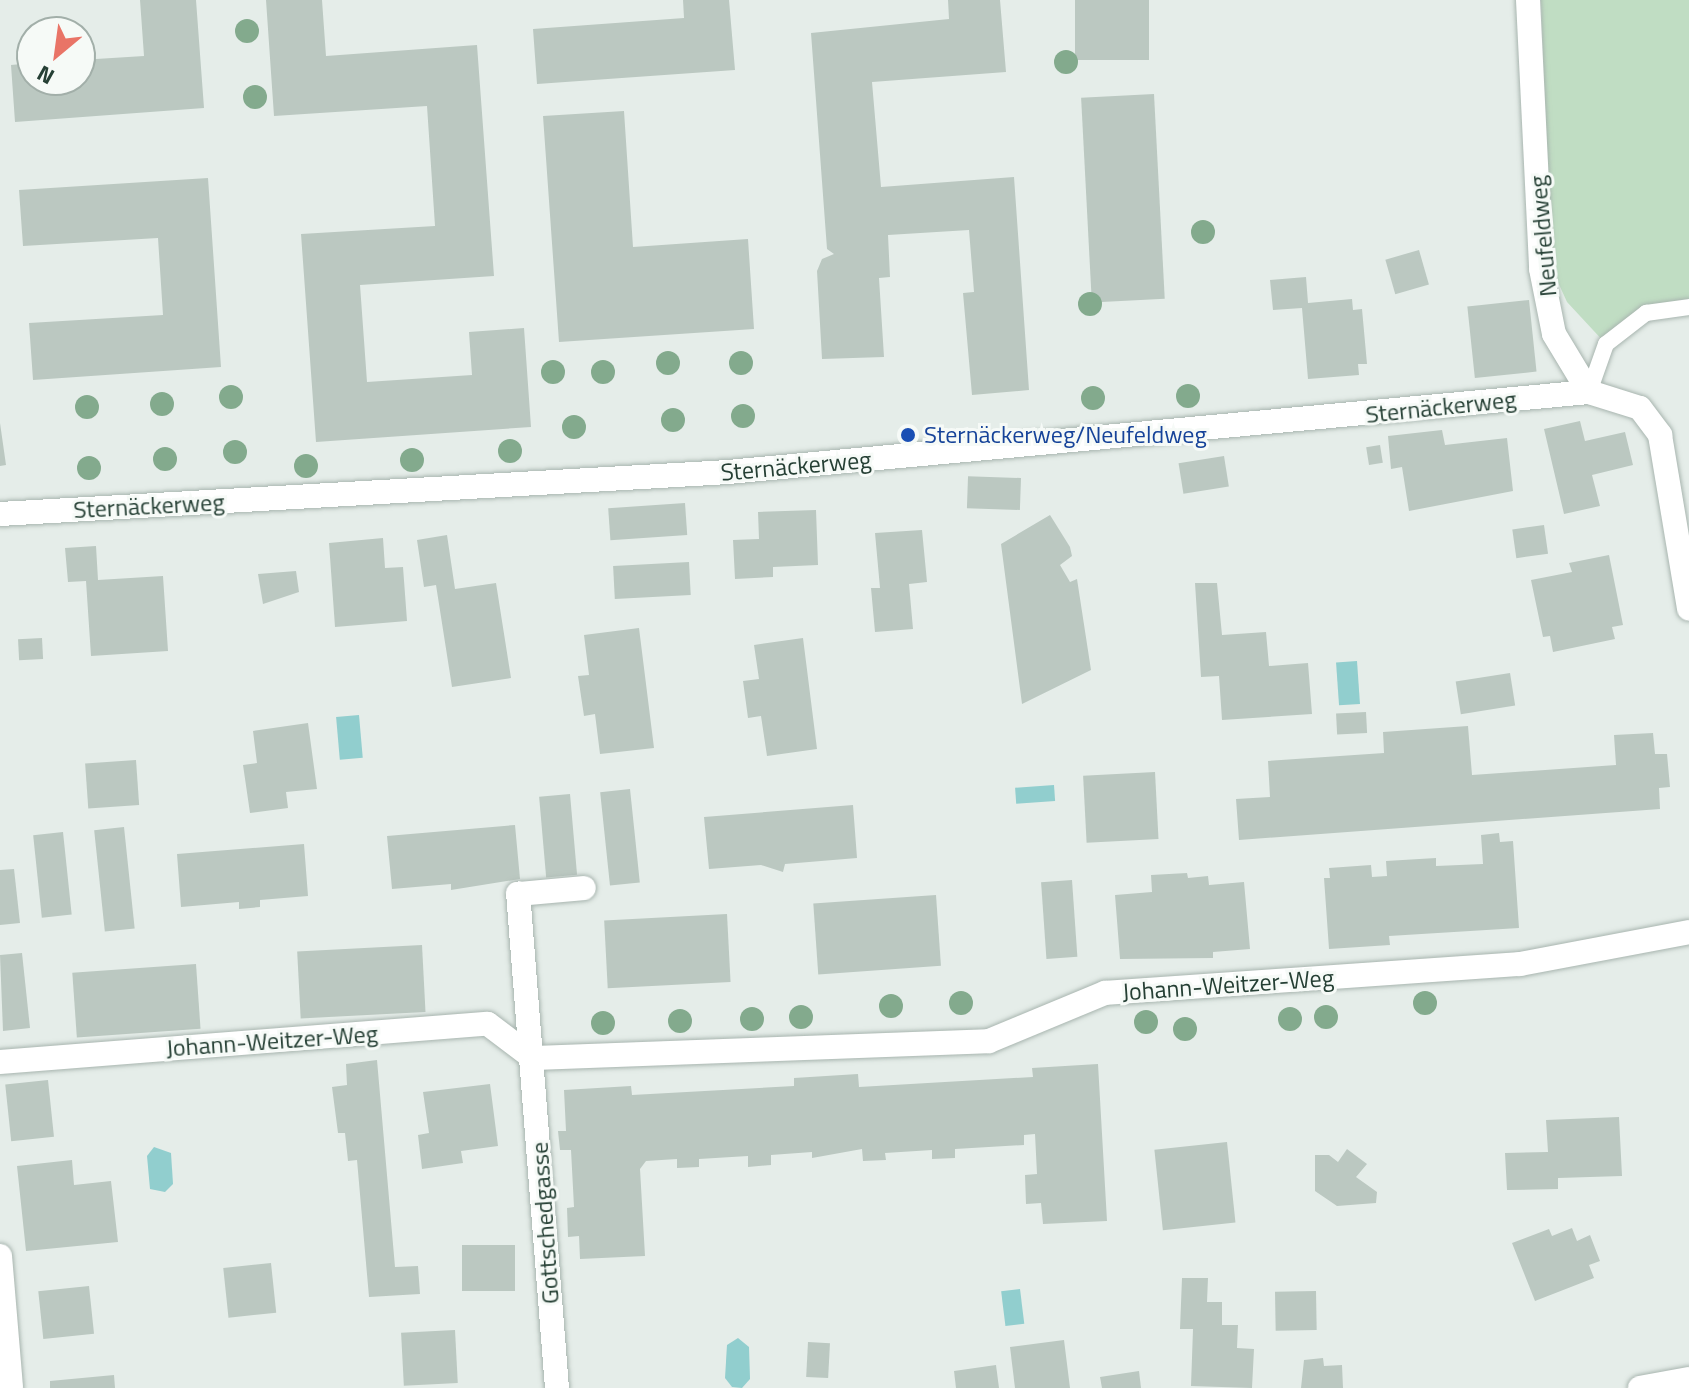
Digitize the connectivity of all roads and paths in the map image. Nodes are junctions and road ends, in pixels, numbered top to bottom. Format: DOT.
graph roads {
  1 [pos="1528,0"];
  2 [pos="1689,307"];
  3 [pos="1589,392"];
  4 [pos="0,514"];
  5 [pos="1689,609"];
  6 [pos="584,888"];
  7 [pos="1689,932"];
  8 [pos="533,1058"];
  9 [pos="0,1062"];
  10 [pos="0,1256"];
  11 [pos="1689,1379"];
  12 [pos="11,1388"];
  13 [pos="557,1388"];
  14 [pos="1640,1388"];
  1 -- 3 [label="street, Neufeldweg"];
  2 -- 3 [label="lane"];
  3 -- 4 [label="street, Sternäckerweg"];
  3 -- 5 [label="street"];
  6 -- 8 [label="street"];
  7 -- 8 [label="street, Johann-Weitzer-Weg"];
  8 -- 9 [label="street, Johann-Weitzer-Weg"];
  8 -- 13 [label="street, Gottschedgasse"];
  10 -- 12 [label="street"];
  11 -- 14 [label="street"];
}
